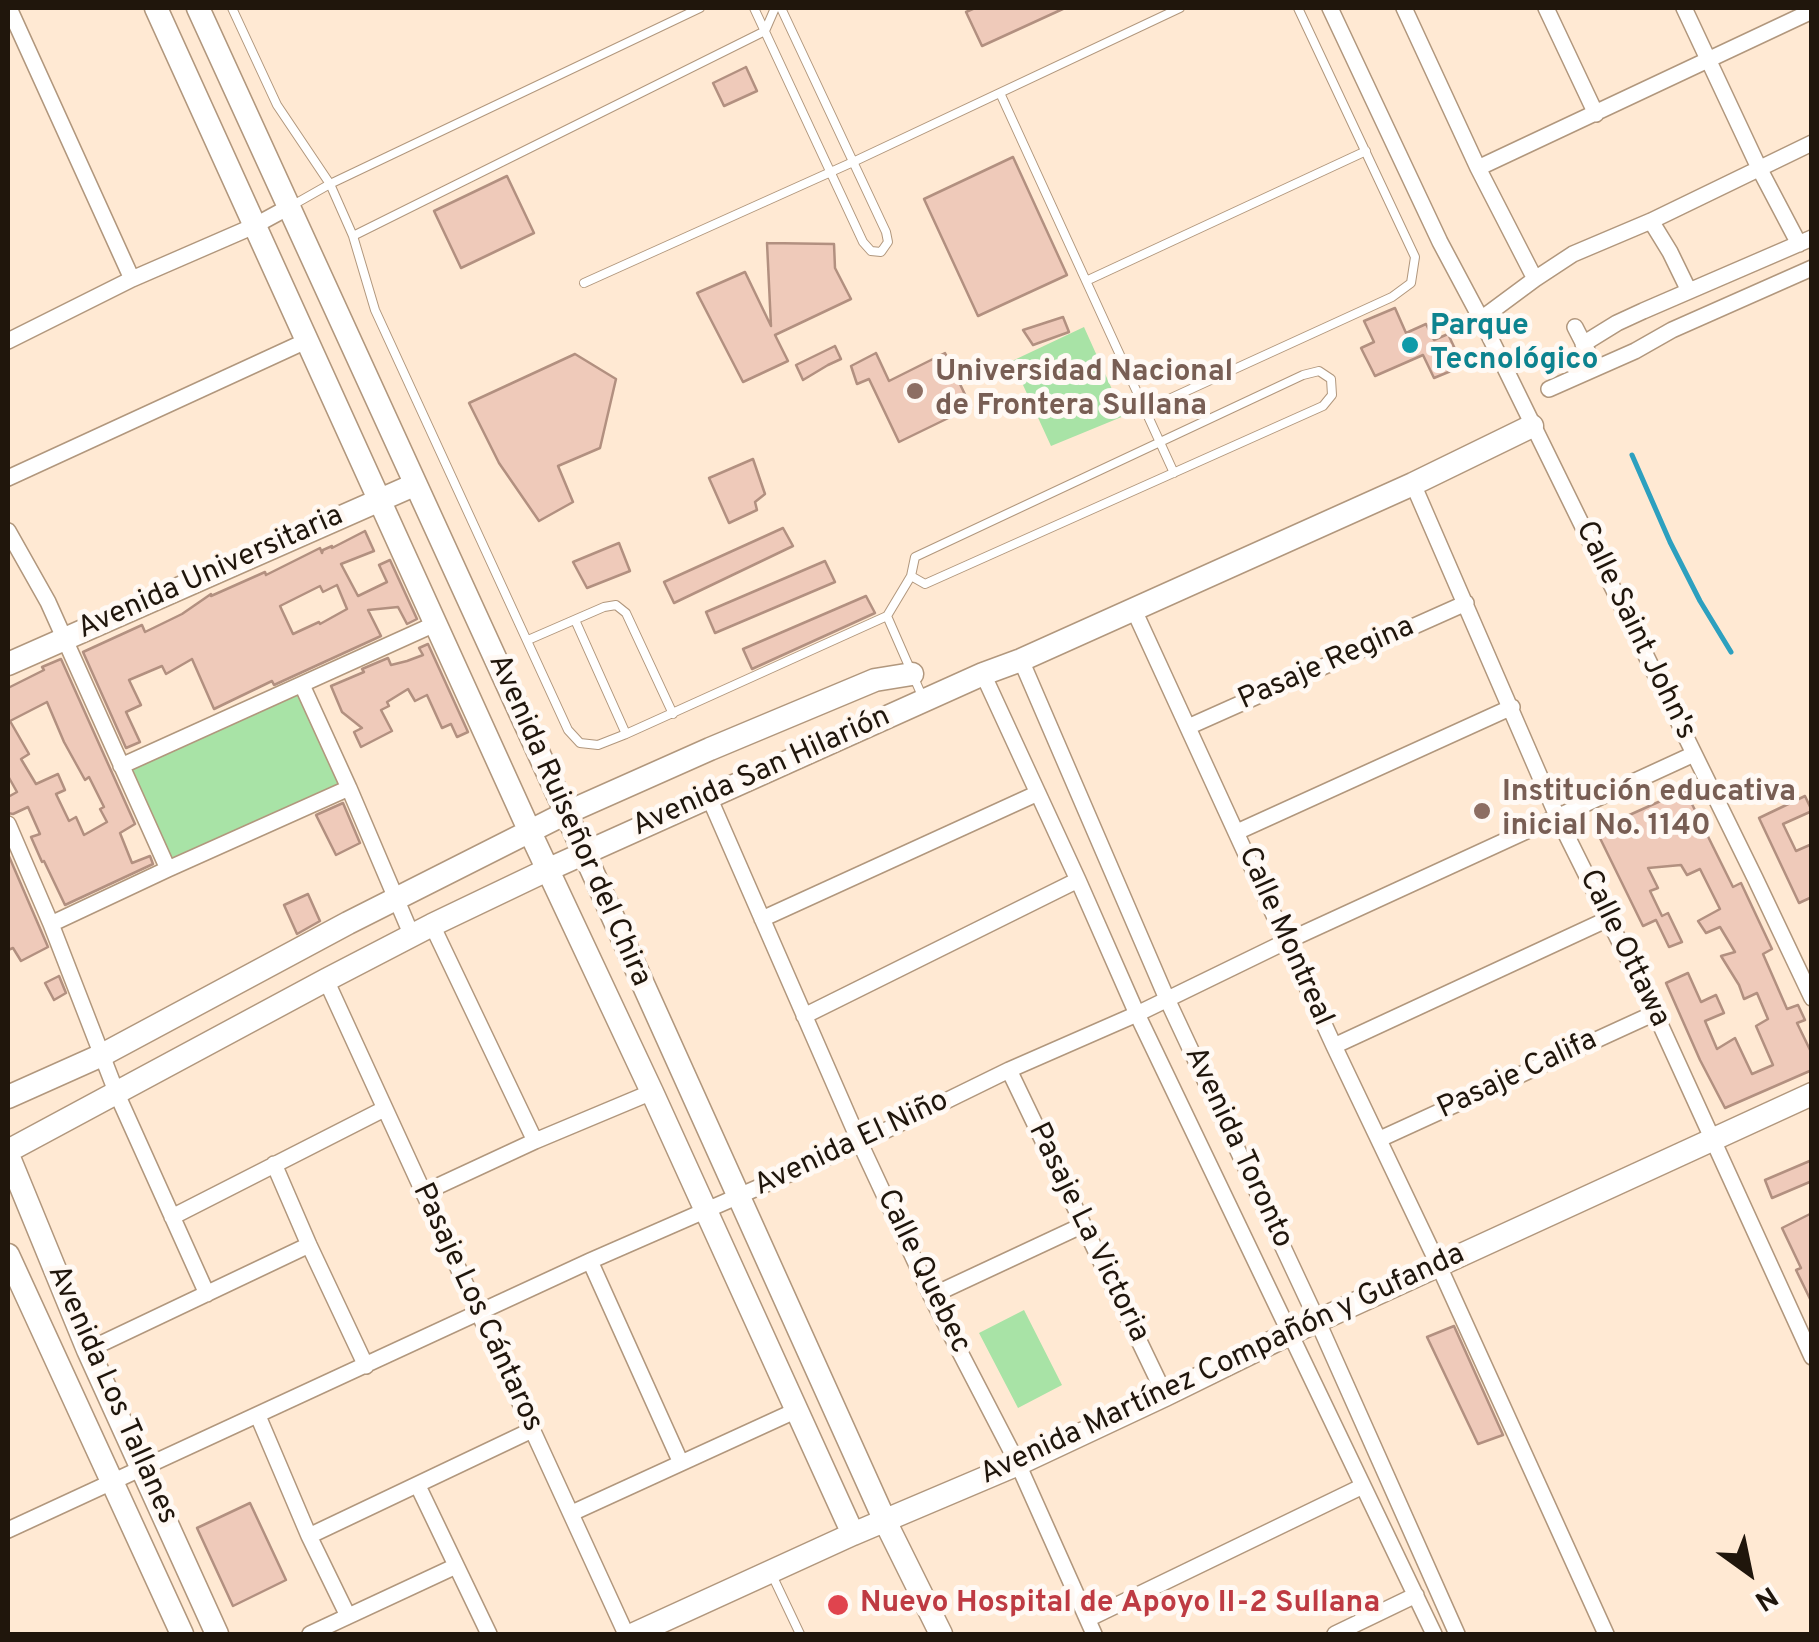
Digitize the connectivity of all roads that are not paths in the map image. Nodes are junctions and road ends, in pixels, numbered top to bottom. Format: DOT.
graph roads {
  1 [pos="9,8"];
  2 [pos="156,8"];
  3 [pos="198,8"];
  4 [pos="232,8"];
  5 [pos="700,8"];
  6 [pos="754,8"];
  7 [pos="778,8"];
  8 [pos="1180,8"];
  9 [pos="1298,8"];
  10 [pos="1330,8"];
  11 [pos="1404,8"];
  12 [pos="1546,8"];
  13 [pos="1684,8"];
  14 [pos="1812,11"];
  15 [pos="765,31"];
  16 [pos="1708,58"];
  17 [pos="1000,93"];
  18 [pos="1596,114"];
  19 [pos="1812,143"];
  20 [pos="1366,152"];
  21 [pos="854,162"];
  22 [pos="1478,168"];
  23 [pos="1759,168"];
  24 [pos="830,172"];
  25 [pos="330,184"];
  26 [pos="289,207"];
  27 [pos="1651,221"];
  28 [pos="254,226"];
  29 [pos="353,236"];
  30 [pos="1805,241"];
  31 [pos="1812,268"];
  32 [pos="132,279"];
  33 [pos="1534,279"];
  34 [pos="1086,281"];
  35 [pos="584,283"];
  36 [pos="1689,291"];
  37 [pos="1480,319"];
  38 [pos="1575,327"];
  39 [pos="10,335"];
  40 [pos="306,341"];
  41 [pos="1583,344"];
  42 [pos="1596,368"];
  43 [pos="1550,389"];
  44 [pos="1145,410"];
  45 [pos="1532,426"];
  46 [pos="1160,442"];
  47 [pos="1174,473"];
  48 [pos="8,478"];
  49 [pos="1413,484"];
  50 [pos="414,485"];
  51 [pos="380,500"];
  52 [pos="8,531"];
  53 [pos="911,576"];
  54 [pos="1466,603"];
  55 [pos="1133,608"];
  56 [pos="886,616"];
  57 [pos="574,620"];
  58 [pos="435,624"];
  59 [pos="65,637"];
  60 [pos="528,640"];
  61 [pos="1021,660"];
  62 [pos="8,664"];
  63 [pos="912,674"];
  64 [pos="983,674"];
  65 [pos="302,684"];
  66 [pos="924,700"];
  67 [pos="1512,708"];
  68 [pos="673,714"];
  69 [pos="1188,727"];
  70 [pos="626,734"];
  71 [pos="1694,754"];
  72 [pos="121,766"];
  73 [pos="349,788"];
  74 [pos="1038,792"];
  75 [pos="708,797"];
  76 [pos="566,813"];
  77 [pos="1557,816"];
  78 [pos="8,824"];
  79 [pos="530,832"];
  80 [pos="1237,832"];
  81 [pos="583,854"];
  82 [pos="168,868"];
  83 [pos="548,870"];
  84 [pos="1078,880"];
  85 [pos="396,898"];
  86 [pos="762,918"];
  87 [pos="1608,919"];
  88 [pos="52,924"];
  89 [pos="422,930"];
  90 [pos="1287,942"];
  91 [pos="326,980"];
  92 [pos="1812,998"];
  93 [pos="1168,999"];
  94 [pos="1655,1013"];
  95 [pos="1136,1014"];
  96 [pos="804,1016"];
  97 [pos="1334,1046"];
  98 [pos="102,1054"];
  99 [pos="1009,1070"];
  100 [pos="652,1092"];
  101 [pos="117,1094"];
  102 [pos="1812,1094"];
  103 [pos="8,1097"];
  104 [pos="384,1109"];
  105 [pos="1380,1139"];
  106 [pos="1714,1140"];
  107 [pos="536,1141"];
  108 [pos="860,1143"];
  109 [pos="8,1153"];
  110 [pos="274,1164"];
  111 [pos="423,1194"];
  112 [pos="740,1197"];
  113 [pos="706,1211"];
  114 [pos="172,1217"];
  115 [pos="1083,1225"];
  116 [pos="309,1245"];
  117 [pos="8,1255"];
  118 [pos="590,1262"];
  119 [pos="1438,1264"];
  120 [pos="15,1294"];
  121 [pos="207,1294"];
  122 [pos="931,1296"];
  123 [pos="478,1314"];
  124 [pos="1318,1322"];
  125 [pos="1289,1334"];
  126 [pos="88,1350"];
  127 [pos="1812,1358"];
  128 [pos="366,1366"];
  129 [pos="1165,1396"];
  130 [pos="797,1410"];
  131 [pos="258,1416"];
  132 [pos="532,1430"];
  133 [pos="681,1462"];
  134 [pos="1018,1464"];
  135 [pos="142,1470"];
  136 [pos="112,1483"];
  137 [pos="418,1486"];
  138 [pos="1363,1486"];
  139 [pos="572,1513"];
  140 [pos="885,1521"];
  141 [pos="8,1530"];
  142 [pos="853,1534"];
  143 [pos="310,1536"];
  144 [pos="456,1566"];
  145 [pos="771,1572"];
  146 [pos="1416,1595"];
  147 [pos="348,1616"];
  148 [pos="1088,1618"];
  149 [pos="182,1634"];
  150 [pos="217,1634"];
  151 [pos="310,1634"];
  152 [pos="489,1634"];
  153 [pos="626,1634"];
  154 [pos="634,1634"];
  155 [pos="800,1634"];
  156 [pos="941,1634"];
  157 [pos="1094,1634"];
  158 [pos="1335,1634"];
  159 [pos="1434,1634"];
  160 [pos="1457,1634"];
  161 [pos="1606,1634"];
  1 -- 32 [label="street"];
  2 -- 28 [label="street"];
  3 -- 26 [label="street, Avenida Ruiseñor del Chira"];
  4 -- 25 [label="lane"];
  5 -- 25 [label="lane"];
  6 -- 15 [label="lane"];
  7 -- 15 [label="lane"];
  7 -- 21 [label="lane"];
  8 -- 17 [label="lane"];
  9 -- 20 [label="lane"];
  10 -- 37 [label="street, Calle Saint John's"];
  11 -- 22 [label="street"];
  12 -- 18 [label="street"];
  13 -- 16 [label="street"];
  14 -- 16 [label="street"];
  15 -- 24 [label="lane"];
  15 -- 29 [label="lane"];
  16 -- 18 [label="street"];
  16 -- 23 [label="street"];
  17 -- 21 [label="lane"];
  17 -- 34 [label="lane"];
  18 -- 22 [label="street"];
  19 -- 23 [label="street"];
  20 -- 34 [label="lane"];
  20 -- 44 [label="lane"];
  21 -- 24 [label="lane"];
  21 -- 24 [label="lane"];
  22 -- 33 [label="street"];
  23 -- 27 [label="street"];
  23 -- 30 [label="street"];
  24 -- 35 [label="lane"];
  25 -- 26 [label="lane"];
  25 -- 29 [label="lane"];
  26 -- 28 [label="street"];
  26 -- 50 [label="street, Avenida Ruiseñor del Chira"];
  27 -- 33 [label="street"];
  27 -- 36 [label="street"];
  28 -- 32 [label="street"];
  28 -- 40 [label="street"];
  29 -- 60 [label="lane"];
  30 -- 36 [label="street"];
  31 -- 42 [label="street"];
  32 -- 39 [label="street"];
  33 -- 37 [label="street"];
  34 -- 44 [label="lane"];
  36 -- 41 [label="street"];
  37 -- 45 [label="street, Calle Saint John's"];
  38 -- 41 [label="street"];
  40 -- 48 [label="street"];
  40 -- 51 [label="street"];
  41 -- 42 [label="street"];
  42 -- 43 [label="street"];
  44 -- 46 [label="lane"];
  45 -- 49 [label="street, Avenida San Hilarión"];
  45 -- 71 [label="street, Calle Saint John's"];
  46 -- 47 [label="lane"];
  46 -- 47 [label="lane"];
  46 -- 53 [label="lane"];
  47 -- 53 [label="lane"];
  49 -- 54 [label="street, Calle Ottawa"];
  49 -- 55 [label="street, Avenida San Hilarión"];
  50 -- 51 [label="street, Avenida Universitaria"];
  50 -- 76 [label="street, Avenida Ruiseñor del Chira"];
  51 -- 58 [label="street"];
  51 -- 59 [label="street, Avenida Universitaria"];
  52 -- 59 [label="street"];
  53 -- 56 [label="lane"];
  54 -- 67 [label="street, Calle Ottawa"];
  54 -- 69 [label="street, Pasaje Regina"];
  55 -- 61 [label="street, Avenida San Hilarión"];
  55 -- 69 [label="street, Calle Montreal"];
  56 -- 63 [label="lane"];
  56 -- 68 [label="lane"];
  57 -- 60 [label="lane"];
  57 -- 68 [label="lane"];
  57 -- 70 [label="lane"];
  58 -- 65 [label="street"];
  58 -- 79 [label="street"];
  59 -- 62 [label="street, Avenida Universitaria"];
  59 -- 72 [label="street"];
  60 -- 70 [label="lane"];
  61 -- 64 [label="street, Avenida San Hilarión"];
  61 -- 93 [label="street, Avenida Toronto"];
  63 -- 66 [label="lane"];
  63 -- 76 [label="street, Avenida San Hilarión"];
  64 -- 66 [label="street, Avenida San Hilarión"];
  64 -- 74 [label="street, Avenida Toronto"];
  65 -- 72 [label="street"];
  65 -- 73 [label="street"];
  66 -- 75 [label="street, Avenida San Hilarión"];
  67 -- 77 [label="street, Calle Ottawa"];
  67 -- 80 [label="street"];
  68 -- 70 [label="lane"];
  69 -- 80 [label="street, Calle Montreal"];
  71 -- 77 [label="street, Avenida El Niño"];
  71 -- 92 [label="street, Calle Saint John's"];
  72 -- 82 [label="street"];
  73 -- 82 [label="street"];
  73 -- 85 [label="street"];
  74 -- 84 [label="street, Avenida Toronto"];
  74 -- 86 [label="street"];
  75 -- 81 [label="street, Avenida San Hilarión"];
  75 -- 86 [label="street, Calle Quebec"];
  76 -- 79 [label="street, Avenida San Hilarión"];
  76 -- 81 [label="street, Avenida Ruiseñor del Chira"];
  77 -- 87 [label="street, Calle Ottawa"];
  77 -- 90 [label="street, Avenida El Niño"];
  78 -- 88 [label="street"];
  79 -- 83 [label="street"];
  79 -- 85 [label="street, Avenida San Hilarión"];
  80 -- 90 [label="street, Calle Montreal"];
  81 -- 83 [label="street, Avenida San Hilarión"];
  81 -- 112 [label="street, Avenida Ruiseñor del Chira"];
  82 -- 88 [label="street"];
  83 -- 89 [label="street, Avenida San Hilarión"];
  83 -- 100 [label="street"];
  84 -- 95 [label="street, Avenida Toronto"];
  84 -- 96 [label="street"];
  85 -- 89 [label="street"];
  85 -- 98 [label="street, Avenida San Hilarión"];
  86 -- 96 [label="street, Calle Quebec"];
  87 -- 94 [label="street, Calle Ottawa"];
  87 -- 97 [label="street"];
  88 -- 98 [label="street"];
  89 -- 91 [label="street, Avenida San Hilarión"];
  89 -- 107 [label="street"];
  90 -- 93 [label="street, Avenida El Niño"];
  90 -- 97 [label="street, Calle Montreal"];
  91 -- 101 [label="street, Avenida San Hilarión"];
  91 -- 104 [label="street, Pasaje Los Cántaros"];
  93 -- 95 [label="street, Avenida El Niño"];
  93 -- 124 [label="street, Avenida Toronto"];
  94 -- 105 [label="street, Pasaje Califa"];
  94 -- 106 [label="street, Calle Ottawa"];
  95 -- 99 [label="street, Avenida El Niño"];
  95 -- 125 [label="street, Avenida Toronto"];
  96 -- 108 [label="street, Calle Quebec"];
  97 -- 105 [label="street, Calle Montreal"];
  98 -- 101 [label="street"];
  98 -- 103 [label="street, Avenida San Hilarión"];
  99 -- 108 [label="street, Avenida El Niño"];
  99 -- 115 [label="street, Pasaje La Victoria"];
  100 -- 107 [label="street"];
  100 -- 113 [label="street"];
  101 -- 109 [label="street, Avenida San Hilarión"];
  101 -- 114 [label="street"];
  102 -- 106 [label="street, Avenida Martínez Compañón y Gufanda"];
  104 -- 110 [label="street"];
  104 -- 111 [label="street, Pasaje Los Cántaros"];
  105 -- 119 [label="street, Calle Montreal"];
  106 -- 119 [label="street, Avenida Martínez Compañón y Gufanda"];
  106 -- 127 [label="street, Calle Ottawa"];
  107 -- 111 [label="street"];
  108 -- 112 [label="street, Avenida El Niño"];
  108 -- 122 [label="street, Calle Quebec"];
  109 -- 126 [label="street, Avenida Los Tallanes"];
  110 -- 114 [label="street"];
  110 -- 116 [label="street"];
  111 -- 123 [label="street, Pasaje Los Cántaros"];
  112 -- 113 [label="street, Avenida El Niño"];
  112 -- 140 [label="street, Avenida Ruiseñor del Chira"];
  113 -- 118 [label="street, Avenida El Niño"];
  113 -- 130 [label="street"];
  114 -- 121 [label="street"];
  115 -- 122 [label="street"];
  115 -- 129 [label="street, Pasaje La Victoria"];
  116 -- 121 [label="street"];
  116 -- 128 [label="street"];
  117 -- 120 [label="street"];
  118 -- 123 [label="street, Avenida El Niño"];
  118 -- 133 [label="street"];
  119 -- 124 [label="street, Avenida Martínez Compañón y Gufanda"];
  119 -- 161 [label="street, Calle Montreal"];
  120 -- 136 [label="street"];
  121 -- 126 [label="street"];
  122 -- 134 [label="street, Calle Quebec"];
  123 -- 128 [label="street, Avenida El Niño"];
  123 -- 132 [label="street, Pasaje Los Cántaros"];
  124 -- 125 [label="street, Avenida Martínez Compañón y Gufanda"];
  124 -- 160 [label="street, Avenida Toronto"];
  125 -- 129 [label="street, Avenida Martínez Compañón y Gufanda"];
  125 -- 138 [label="street, Avenida Toronto"];
  126 -- 135 [label="street, Avenida Los Tallanes"];
  128 -- 131 [label="street, Avenida El Niño"];
  129 -- 134 [label="street, Avenida Martínez Compañón y Gufanda"];
  130 -- 133 [label="street"];
  130 -- 142 [label="street"];
  131 -- 135 [label="street, Avenida El Niño"];
  131 -- 143 [label="street"];
  132 -- 137 [label="street"];
  132 -- 139 [label="street, Pasaje Los Cántaros"];
  133 -- 139 [label="street"];
  134 -- 140 [label="street, Avenida Martínez Compañón y Gufanda"];
  134 -- 148 [label="street, Calle Quebec"];
  135 -- 136 [label="street, Avenida El Niño"];
  135 -- 150 [label="street, Avenida Los Tallanes"];
  136 -- 141 [label="street, Avenida El Niño"];
  136 -- 149 [label="street"];
  137 -- 143 [label="street"];
  137 -- 144 [label="street"];
  138 -- 146 [label="street, Avenida Toronto"];
  138 -- 148 [label="street"];
  139 -- 153 [label="street, Pasaje Los Cántaros"];
  140 -- 142 [label="street, Avenida Martínez Compañón y Gufanda"];
  140 -- 156 [label="street, Avenida Ruiseñor del Chira"];
  142 -- 145 [label="street, Avenida Martínez Compañón y Gufanda"];
  143 -- 147 [label="street"];
  144 -- 147 [label="street"];
  144 -- 152 [label="street"];
  145 -- 154 [label="street, Avenida Martínez Compañón y Gufanda"];
  145 -- 155 [label="lane"];
  146 -- 158 [label="street"];
  146 -- 159 [label="street, Avenida Toronto"];
  147 -- 151 [label="street"];
  148 -- 157 [label="street, Calle Quebec"];
}
